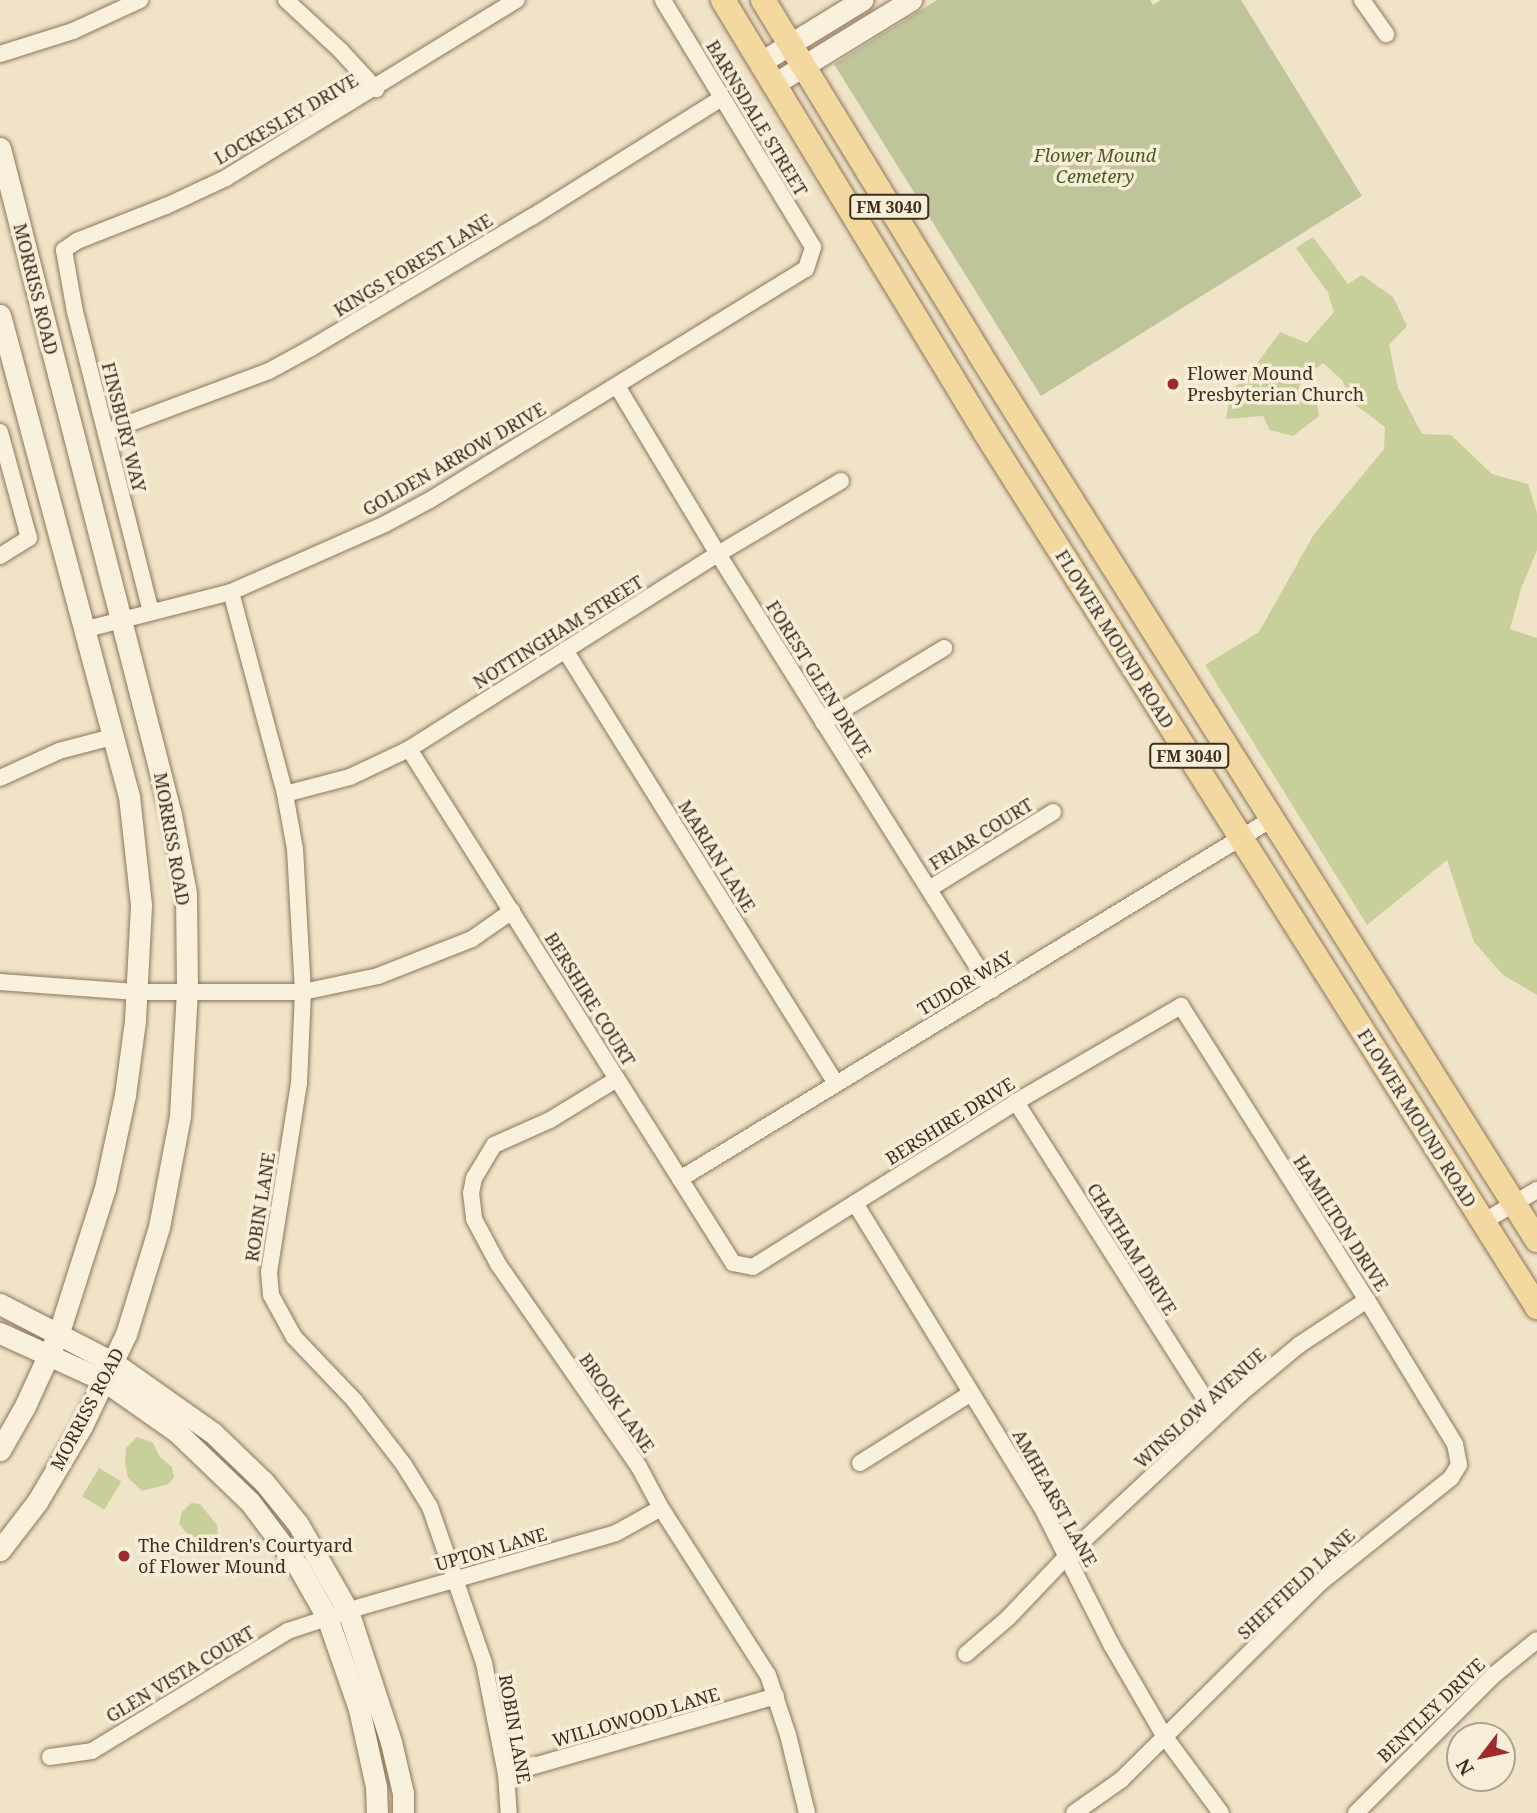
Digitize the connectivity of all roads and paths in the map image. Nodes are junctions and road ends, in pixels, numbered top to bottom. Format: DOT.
graph roads {
  1 [pos="140,0"];
  2 [pos="286,0"];
  3 [pos="517,0"];
  4 [pos="663,0"];
  5 [pos="723,0"];
  6 [pos="763,0"];
  7 [pos="862,0"];
  8 [pos="911,0"];
  9 [pos="1362,0"];
  10 [pos="1386,34"];
  11 [pos="790,44"];
  12 [pos="0,54"];
  13 [pos="761,62"];
  14 [pos="804,66"];
  15 [pos="774,85"];
  16 [pos="376,89"];
  17 [pos="722,98"];
  18 [pos="0,148"];
  19 [pos="64,250"];
  20 [pos="812,257"];
  21 [pos="0,315"];
  22 [pos="617,386"];
  23 [pos="1017,411"];
  24 [pos="0,432"];
  25 [pos="106,432"];
  26 [pos="985,432"];
  27 [pos="841,481"];
  28 [pos="718,554"];
  29 [pos="0,556"];
  30 [pos="231,592"];
  31 [pos="152,612"];
  32 [pos="121,620"];
  33 [pos="83,629"];
  34 [pos="944,648"];
  35 [pos="565,650"];
  36 [pos="823,722"];
  37 [pos="112,737"];
  38 [pos="409,749"];
  39 [pos="0,778"];
  40 [pos="285,794"];
  41 [pos="1053,812"];
  42 [pos="1270,820"];
  43 [pos="1240,838"];
  44 [pos="929,889"];
  45 [pos="512,911"];
  46 [pos="0,982"];
  47 [pos="992,989"];
  48 [pos="187,990"];
  49 [pos="136,992"];
  50 [pos="303,992"];
  51 [pos="1181,1006"];
  52 [pos="617,1079"];
  53 [pos="835,1082"];
  54 [pos="1016,1102"];
  55 [pos="680,1179"];
  56 [pos="1537,1189"];
  57 [pos="855,1203"];
  58 [pos="1514,1203"];
  59 [pos="1483,1222"];
  60 [pos="1537,1240"];
  61 [pos="740,1265"];
  62 [pos="1367,1300"];
  63 [pos="0,1304"];
  64 [pos="1537,1307"];
  65 [pos="59,1332"];
  66 [pos="0,1333"];
  67 [pos="50,1355"];
  68 [pos="109,1371"];
  69 [pos="971,1393"];
  70 [pos="1216,1416"];
  71 [pos="0,1450"];
  72 [pos="860,1463"];
  73 [pos="1459,1465"];
  74 [pos="661,1508"];
  75 [pos="0,1550"];
  76 [pos="1067,1556"];
  77 [pos="457,1579"];
  78 [pos="338,1614"];
  79 [pos="1537,1640"];
  80 [pos="966,1654"];
  81 [pos="776,1696"];
  82 [pos="1165,1737"];
  83 [pos="50,1757"];
  84 [pos="506,1774"];
  85 [pos="377,1813"];
  86 [pos="403,1813"];
  87 [pos="509,1813"];
  88 [pos="807,1813"];
  89 [pos="1074,1813"];
  90 [pos="1221,1813"];
  91 [pos="1356,1813"];
  1 -- 12 [label="street"];
  2 -- 16 [label="street"];
  3 -- 16 [label="street, LOCKESLEY DRIVE"];
  4 -- 17 [label="street, BARNSDALE STREET"];
  5 -- 13 [label="main road, FLOWER MOUND ROAD / FM 3040"];
  6 -- 11 [label="main road, FLOWER MOUND ROAD / FM 3040"];
  7 -- 11 [label="main road"];
  8 -- 14 [label="main road"];
  9 -- 10 [label="street"];
  11 -- 13 [label="main road"];
  11 -- 14 [label="main road, FLOWER MOUND ROAD / FM 3040"];
  13 -- 15 [label="main road, FLOWER MOUND ROAD / FM 3040"];
  14 -- 15 [label="main road"];
  14 -- 23 [label="main road, FLOWER MOUND ROAD / FM 3040"];
  15 -- 26 [label="main road, FLOWER MOUND ROAD / FM 3040"];
  16 -- 19 [label="street, LOCKESLEY DRIVE"];
  17 -- 20 [label="street, BARNSDALE STREET"];
  17 -- 25 [label="street, KINGS FOREST LANE"];
  18 -- 32 [label="main road, MORRISS ROAD"];
  19 -- 25 [label="street, FINSBURY WAY"];
  20 -- 22 [label="street, GOLDEN ARROW DRIVE"];
  21 -- 33 [label="main road, MORRISS ROAD"];
  22 -- 28 [label="street, FOREST GLEN DRIVE"];
  22 -- 30 [label="street, GOLDEN ARROW DRIVE"];
  23 -- 26 [label="main road"];
  23 -- 42 [label="main road, FLOWER MOUND ROAD / FM 3040"];
  24 -- 29 [label="street"];
  25 -- 31 [label="street, FINSBURY WAY"];
  26 -- 43 [label="main road, FLOWER MOUND ROAD / FM 3040"];
  27 -- 28 [label="street, NOTTINGHAM STREET"];
  28 -- 35 [label="street, NOTTINGHAM STREET"];
  28 -- 36 [label="street, FOREST GLEN DRIVE"];
  30 -- 31 [label="street, GOLDEN ARROW DRIVE"];
  30 -- 40 [label="street, ROBIN LANE"];
  31 -- 32 [label="street, GOLDEN ARROW DRIVE"];
  32 -- 33 [label="street, GOLDEN ARROW DRIVE"];
  32 -- 48 [label="main road, MORRISS ROAD"];
  33 -- 37 [label="main road, MORRISS ROAD"];
  34 -- 36 [label="street"];
  35 -- 38 [label="street, NOTTINGHAM STREET"];
  35 -- 53 [label="street, MARIAN LANE"];
  36 -- 44 [label="street, FOREST GLEN DRIVE"];
  37 -- 39 [label="street"];
  37 -- 49 [label="main road, MORRISS ROAD"];
  38 -- 40 [label="street, NOTTINGHAM STREET"];
  38 -- 45 [label="street, BERSHIRE COURT"];
  40 -- 50 [label="street, ROBIN LANE"];
  41 -- 44 [label="street, FRIAR COURT"];
  42 -- 43 [label="street, TUDOR WAY"];
  42 -- 58 [label="main road, FLOWER MOUND ROAD / FM 3040"];
  43 -- 47 [label="street, TUDOR WAY"];
  43 -- 59 [label="main road, FLOWER MOUND ROAD / FM 3040"];
  44 -- 47 [label="street, FOREST GLEN DRIVE"];
  45 -- 50 [label="street"];
  45 -- 52 [label="street, BERSHIRE COURT"];
  46 -- 49 [label="street"];
  47 -- 53 [label="street, TUDOR WAY"];
  48 -- 49 [label="street"];
  48 -- 50 [label="street"];
  48 -- 68 [label="main road, MORRISS ROAD"];
  49 -- 65 [label="main road, MORRISS ROAD"];
  50 -- 77 [label="street, ROBIN LANE"];
  51 -- 54 [label="street, BERSHIRE DRIVE"];
  51 -- 62 [label="street, HAMILTON DRIVE"];
  52 -- 55 [label="street, BERSHIRE COURT"];
  52 -- 74 [label="street, BROOK LANE"];
  53 -- 55 [label="street, TUDOR WAY"];
  54 -- 57 [label="street, BERSHIRE DRIVE"];
  54 -- 70 [label="street, CHATHAM DRIVE"];
  55 -- 61 [label="street, BERSHIRE COURT"];
  56 -- 58 [label="street"];
  57 -- 61 [label="street, BERSHIRE DRIVE"];
  57 -- 69 [label="street, AMHEARST LANE"];
  58 -- 59 [label="street"];
  58 -- 60 [label="main road, FLOWER MOUND ROAD / FM 3040"];
  59 -- 64 [label="main road, FLOWER MOUND ROAD / FM 3040"];
  62 -- 70 [label="street, WINSLOW AVENUE"];
  62 -- 73 [label="street, HAMILTON DRIVE"];
  63 -- 65 [label="main road"];
  65 -- 67 [label="main road, MORRISS ROAD"];
  65 -- 68 [label="main road"];
  66 -- 67 [label="main road"];
  67 -- 68 [label="main road"];
  67 -- 71 [label="main road, MORRISS ROAD"];
  68 -- 75 [label="main road, MORRISS ROAD"];
  68 -- 78 [label="main road"];
  69 -- 72 [label="street"];
  69 -- 76 [label="street, AMHEARST LANE"];
  70 -- 76 [label="street, WINSLOW AVENUE"];
  73 -- 82 [label="street, SHEFFIELD LANE"];
  74 -- 77 [label="street, UPTON LANE"];
  74 -- 81 [label="street, BROOK LANE"];
  76 -- 80 [label="street, WINSLOW AVENUE"];
  76 -- 82 [label="street, AMHEARST LANE"];
  77 -- 78 [label="street, UPTON LANE"];
  77 -- 84 [label="street, ROBIN LANE"];
  78 -- 83 [label="street, GLEN VISTA COURT"];
  78 -- 85 [label="main road"];
  78 -- 86 [label="main road"];
  79 -- 91 [label="street, BENTLEY DRIVE"];
  81 -- 84 [label="street, WILLOWOOD LANE"];
  81 -- 88 [label="street, BROOK LANE"];
  82 -- 89 [label="street, SHEFFIELD LANE"];
  82 -- 90 [label="street, AMHEARST LANE"];
  84 -- 87 [label="street, ROBIN LANE"];
}
